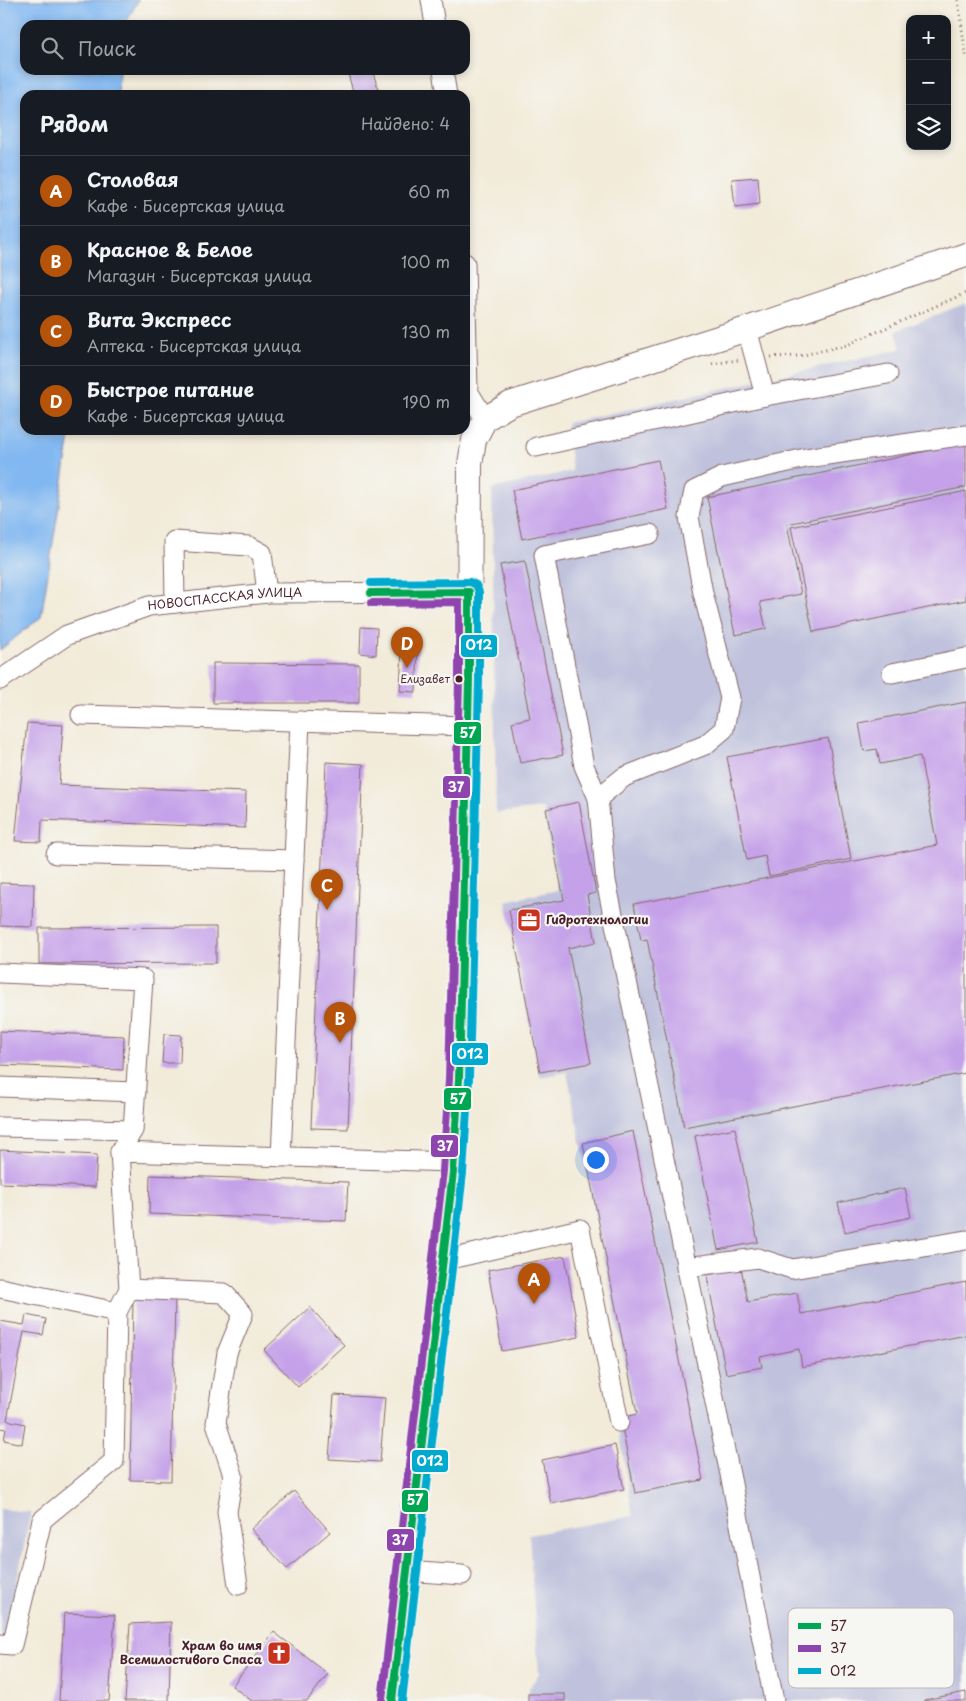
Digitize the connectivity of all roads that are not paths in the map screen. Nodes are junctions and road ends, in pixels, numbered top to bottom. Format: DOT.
graph roads {
  1 [pos="431,0"];
  2 [pos="434,20"];
  3 [pos="444,75"];
  4 [pos="446,90"];
  5 [pos="966,255"];
  6 [pos="747,329"];
  7 [pos="888,374"];
  8 [pos="470,394"];
  9 [pos="765,396"];
  10 [pos="485,419"];
  11 [pos="966,435"];
  12 [pos="536,447"];
  13 [pos="650,534"];
  14 [pos="470,592"];
  15 [pos="267,593"];
  16 [pos="175,603"];
  17 [pos="966,658"];
  18 [pos="892,673"];
  19 [pos="0,680"];
  20 [pos="81,715"];
  21 [pos="300,722"];
  22 [pos="468,726"];
  23 [pos="598,798"];
  24 [pos="56,854"];
  25 [pos="294,860"];
  26 [pos="0,973"];
  27 [pos="0,1086"];
  28 [pos="136,1092"];
  29 [pos="0,1127"];
  30 [pos="133,1130"];
  31 [pos="120,1152"];
  32 [pos="281,1157"];
  33 [pos="454,1162"];
  34 [pos="966,1240"];
  35 [pos="442,1261"];
  36 [pos="686,1267"];
  37 [pos="0,1288"];
  38 [pos="129,1289"];
  39 [pos="117,1312"];
  40 [pos="618,1422"];
  41 [pos="406,1571"];
  42 [pos="462,1575"];
  43 [pos="238,1584"];
  44 [pos="0,1644"];
  45 [pos="392,1701"];
  46 [pos="774,1701"];
  1 -- 2 [label="street"];
  3 -- 4 [label="street"];
  5 -- 6 [label="main road"];
  6 -- 9 [label="street"];
  6 -- 10 [label="main road"];
  7 -- 9 [label="street"];
  8 -- 10 [label="street"];
  9 -- 12 [label="street"];
  10 -- 14 [label="main road"];
  11 -- 23 [label="street"];
  13 -- 23 [label="street"];
  14 -- 15 [label="street, НОВОСПАССКАЯ УЛИЦА"];
  14 -- 22 [label="main road"];
  15 -- 16 [label="street, НОВОСПАССКАЯ УЛИЦА"];
  15 -- 16 [label="street"];
  16 -- 19 [label="street, НОВОСПАССКАЯ УЛИЦА"];
  17 -- 18 [label="street"];
  20 -- 21 [label="street"];
  21 -- 22 [label="street"];
  21 -- 25 [label="street"];
  22 -- 33 [label="main road"];
  23 -- 36 [label="street"];
  24 -- 25 [label="street"];
  25 -- 32 [label="street"];
  26 -- 28 [label="street"];
  27 -- 28 [label="street"];
  28 -- 30 [label="street"];
  29 -- 30 [label="street"];
  30 -- 31 [label="street"];
  31 -- 32 [label="street"];
  31 -- 38 [label="street"];
  32 -- 33 [label="street"];
  33 -- 35 [label="main road"];
  34 -- 36 [label="street"];
  35 -- 40 [label="street"];
  35 -- 41 [label="main road"];
  36 -- 46 [label="street"];
  37 -- 39 [label="street"];
  38 -- 39 [label="street"];
  38 -- 43 [label="street"];
  39 -- 44 [label="street"];
  41 -- 42 [label="street"];
  41 -- 45 [label="main road"];
}
